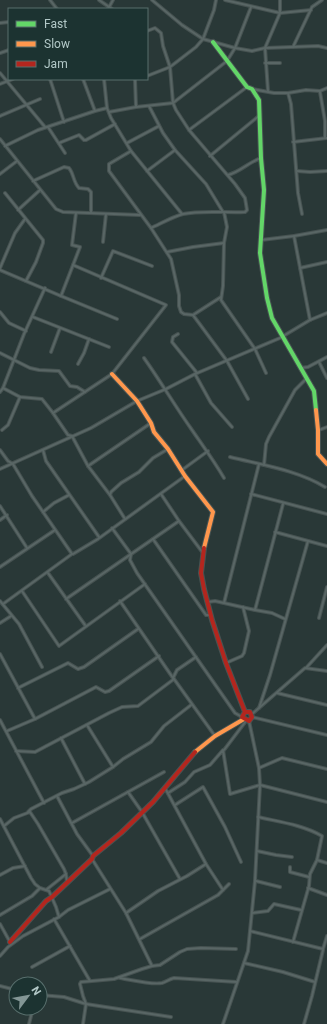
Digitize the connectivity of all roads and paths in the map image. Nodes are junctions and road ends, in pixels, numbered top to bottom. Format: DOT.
graph roads {
  1 [pos="50,0"];
  2 [pos="99,0"];
  3 [pos="113,0"];
  4 [pos="152,0"];
  5 [pos="216,0"];
  6 [pos="225,0"];
  7 [pos="242,0"];
  8 [pos="280,0"];
  9 [pos="322,0"];
  10 [pos="241,4"];
  11 [pos="251,7"];
  12 [pos="56,8"];
  13 [pos="110,8"];
  14 [pos="311,10"];
  15 [pos="280,14"];
  16 [pos="148,31"];
  17 [pos="204,39"];
  18 [pos="213,42"];
  19 [pos="235,48"];
  20 [pos="265,48"];
  21 [pos="293,48"];
  22 [pos="327,48"];
  23 [pos="227,61"];
  24 [pos="265,63"];
  25 [pos="280,64"];
  26 [pos="170,67"];
  27 [pos="0,73"];
  28 [pos="148,76"];
  29 [pos="10,80"];
  30 [pos="50,80"];
  31 [pos="83,80"];
  32 [pos="104,80"];
  33 [pos="134,80"];
  34 [pos="7,81"];
  35 [pos="0,84"];
  36 [pos="247,87"];
  37 [pos="327,88"];
  38 [pos="252,89"];
  39 [pos="268,91"];
  40 [pos="320,91"];
  41 [pos="288,93"];
  42 [pos="40,99"];
  43 [pos="173,103"];
  44 [pos="26,105"];
  45 [pos="149,106"];
  46 [pos="136,107"];
  47 [pos="107,108"];
  48 [pos="94,111"];
  49 [pos="108,112"];
  50 [pos="260,115"];
  51 [pos="0,116"];
  52 [pos="64,122"];
  53 [pos="115,124"];
  54 [pos="159,126"];
  55 [pos="47,127"];
  56 [pos="189,130"];
  57 [pos="326,138"];
  58 [pos="0,139"];
  59 [pos="293,142"];
  60 [pos="59,143"];
  61 [pos="127,143"];
  62 [pos="5,146"];
  63 [pos="175,150"];
  64 [pos="131,151"];
  65 [pos="65,153"];
  66 [pos="210,156"];
  67 [pos="261,158"];
  68 [pos="17,161"];
  69 [pos="147,171"];
  70 [pos="297,171"];
  71 [pos="327,171"];
  72 [pos="0,174"];
  73 [pos="228,175"];
  74 [pos="33,180"];
  75 [pos="40,190"];
  76 [pos="4,193"];
  77 [pos="18,210"];
  78 [pos="224,212"];
  79 [pos="76,213"];
  80 [pos="91,214"];
  81 [pos="106,214"];
  82 [pos="182,214"];
  83 [pos="302,214"];
  84 [pos="141,215"];
  85 [pos="26,219"];
  86 [pos="151,228"];
  87 [pos="327,230"];
  88 [pos="294,236"];
  89 [pos="261,240"];
  90 [pos="103,242"];
  91 [pos="224,243"];
  92 [pos="167,252"];
  93 [pos="327,262"];
  94 [pos="73,266"];
  95 [pos="152,266"];
  96 [pos="300,268"];
  97 [pos="0,269"];
  98 [pos="101,278"];
  99 [pos="26,281"];
  100 [pos="44,288"];
  101 [pos="62,296"];
  102 [pos="221,297"];
  103 [pos="0,312"];
  104 [pos="327,313"];
  105 [pos="193,315"];
  106 [pos="33,317"];
  107 [pos="117,319"];
  108 [pos="310,320"];
  109 [pos="60,328"];
  110 [pos="26,331"];
  111 [pos="178,334"];
  112 [pos="284,336"];
  113 [pos="89,339"];
  114 [pos="109,348"];
  115 [pos="255,349"];
  116 [pos="51,352"];
  117 [pos="0,353"];
  118 [pos="327,357"];
  119 [pos="144,358"];
  120 [pos="14,361"];
  121 [pos="227,361"];
  122 [pos="319,362"];
  123 [pos="78,364"];
  124 [pos="300,368"];
  125 [pos="266,373"];
  126 [pos="112,374"];
  127 [pos="196,374"];
  128 [pos="327,378"];
  129 [pos="306,379"];
  130 [pos="3,388"];
  131 [pos="166,389"];
  132 [pos="0,392"];
  133 [pos="85,392"];
  134 [pos="20,396"];
  135 [pos="248,399"];
  136 [pos="137,401"];
  137 [pos="53,413"];
  138 [pos="151,423"];
  139 [pos="232,427"];
  140 [pos="327,427"];
  141 [pos="2,430"];
  142 [pos="318,430"];
  143 [pos="72,436"];
  144 [pos="168,449"];
  145 [pos="0,450"];
  146 [pos="42,450"];
  147 [pos="208,451"];
  148 [pos="230,457"];
  149 [pos="13,464"];
  150 [pos="259,464"];
  151 [pos="327,464"];
  152 [pos="264,465"];
  153 [pos="88,466"];
  154 [pos="0,469"];
  155 [pos="182,470"];
  156 [pos="185,476"];
  157 [pos="224,478"];
  158 [pos="325,486"];
  159 [pos="161,494"];
  160 [pos="251,494"];
  161 [pos="70,495"];
  162 [pos="110,495"];
  163 [pos="283,504"];
  164 [pos="0,506"];
  165 [pos="43,512"];
  166 [pos="327,514"];
  167 [pos="7,515"];
  168 [pos="125,519"];
  169 [pos="0,520"];
  170 [pos="179,521"];
  171 [pos="112,528"];
  172 [pos="55,530"];
  173 [pos="275,532"];
  174 [pos="100,537"];
  175 [pos="153,539"];
  176 [pos="308,541"];
  177 [pos="327,546"];
  178 [pos="27,548"];
  179 [pos="72,554"];
  180 [pos="131,554"];
  181 [pos="203,554"];
  182 [pos="0,562"];
  183 [pos="1,566"];
  184 [pos="48,573"];
  185 [pos="145,584"];
  186 [pos="327,587"];
  187 [pos="22,591"];
  188 [pos="66,599"];
  189 [pos="0,601"];
  190 [pos="120,601"];
  191 [pos="208,602"];
  192 [pos="224,603"];
  193 [pos="2,604"];
  194 [pos="243,608"];
  195 [pos="255,610"];
  196 [pos="211,615"];
  197 [pos="12,616"];
  198 [pos="319,618"];
  199 [pos="285,619"];
  200 [pos="0,623"];
  201 [pos="85,625"];
  202 [pos="138,629"];
  203 [pos="327,645"];
  204 [pos="0,656"];
  205 [pos="159,656"];
  206 [pos="196,657"];
  207 [pos="226,663"];
  208 [pos="42,667"];
  209 [pos="305,668"];
  210 [pos="327,672"];
  211 [pos="174,679"];
  212 [pos="18,688"];
  213 [pos="277,693"];
  214 [pos="191,705"];
  215 [pos="327,705"];
  216 [pos="259,708"];
  217 [pos="245,712"];
  218 [pos="252,715"];
  219 [pos="35,719"];
  220 [pos="245,719"];
  221 [pos="0,720"];
  222 [pos="88,725"];
  223 [pos="7,731"];
  224 [pos="327,735"];
  225 [pos="215,736"];
  226 [pos="61,738"];
  227 [pos="223,750"];
  228 [pos="16,751"];
  229 [pos="113,767"];
  230 [pos="259,768"];
  231 [pos="327,769"];
  232 [pos="164,772"];
  233 [pos="85,784"];
  234 [pos="260,785"];
  235 [pos="165,787"];
  236 [pos="128,792"];
  237 [pos="168,792"];
  238 [pos="57,796"];
  239 [pos="327,802"];
  240 [pos="44,803"];
  241 [pos="175,805"];
  242 [pos="30,812"];
  243 [pos="142,812"];
  244 [pos="258,817"];
  245 [pos="0,819"];
  246 [pos="72,823"];
  247 [pos="4,826"];
  248 [pos="257,851"];
  249 [pos="93,857"];
  250 [pos="292,857"];
  251 [pos="317,860"];
  252 [pos="241,862"];
  253 [pos="327,863"];
  254 [pos="206,864"];
  255 [pos="25,866"];
  256 [pos="290,868"];
  257 [pos="66,874"];
  258 [pos="0,875"];
  259 [pos="309,877"];
  260 [pos="180,879"];
  261 [pos="255,881"];
  262 [pos="67,882"];
  263 [pos="229,884"];
  264 [pos="280,887"];
  265 [pos="40,888"];
  266 [pos="308,888"];
  267 [pos="110,889"];
  268 [pos="46,890"];
  269 [pos="223,890"];
  270 [pos="327,895"];
  271 [pos="52,897"];
  272 [pos="301,910"];
  273 [pos="126,913"];
  274 [pos="252,913"];
  275 [pos="0,915"];
  276 [pos="59,917"];
  277 [pos="54,919"];
  278 [pos="0,924"];
  279 [pos="250,931"];
  280 [pos="327,936"];
  281 [pos="140,939"];
  282 [pos="293,942"];
  283 [pos="10,943"];
  284 [pos="70,946"];
  285 [pos="236,949"];
  286 [pos="323,949"];
  287 [pos="0,956"];
  288 [pos="244,963"];
  289 [pos="152,966"];
  290 [pos="32,967"];
  291 [pos="119,978"];
  292 [pos="90,981"];
  293 [pos="237,982"];
  294 [pos="315,982"];
  295 [pos="48,996"];
  296 [pos="86,1004"];
  297 [pos="171,1017"];
  298 [pos="83,1024"];
  299 [pos="222,1024"];
  300 [pos="304,1024"];
  1 -- 12 [label="street"];
  2 -- 13 [label="street"];
  3 -- 13 [label="street"];
  4 -- 17 [label="street"];
  5 -- 17 [label="street"];
  6 -- 10 [label="street"];
  7 -- 10 [label="street"];
  8 -- 15 [label="street"];
  9 -- 14 [label="street"];
  10 -- 11 [label="street"];
  11 -- 15 [label="street"];
  11 -- 19 [label="street"];
  14 -- 15 [label="street"];
  14 -- 21 [label="street"];
  15 -- 20 [label="street"];
  16 -- 26 [label="street"];
  17 -- 18 [label="street"];
  17 -- 26 [label="street"];
  18 -- 19 [label="street"];
  18 -- 23 [label="street"];
  19 -- 20 [label="street"];
  19 -- 23 [label="street"];
  20 -- 21 [label="street"];
  20 -- 24 [label="street"];
  21 -- 22 [label="street"];
  23 -- 36 [label="street"];
  23 -- 43 [label="street"];
  24 -- 25 [label="street"];
  24 -- 39 [label="street"];
  26 -- 28 [label="street"];
  26 -- 43 [label="street"];
  27 -- 34 [label="street"];
  29 -- 34 [label="street"];
  30 -- 52 [label="street"];
  31 -- 48 [label="street"];
  32 -- 47 [label="street"];
  33 -- 46 [label="street"];
  34 -- 35 [label="street"];
  34 -- 44 [label="street"];
  36 -- 38 [label="street"];
  36 -- 56 [label="street"];
  37 -- 40 [label="street"];
  38 -- 39 [label="street"];
  38 -- 50 [label="street"];
  39 -- 41 [label="street"];
  40 -- 41 [label="street"];
  40 -- 57 [label="street"];
  41 -- 59 [label="street"];
  42 -- 44 [label="street"];
  43 -- 45 [label="street"];
  43 -- 56 [label="street"];
  44 -- 51 [label="street"];
  44 -- 55 [label="street"];
  45 -- 46 [label="street"];
  45 -- 54 [label="street"];
  46 -- 49 [label="street"];
  47 -- 48 [label="street"];
  47 -- 49 [label="street"];
  48 -- 52 [label="street"];
  49 -- 53 [label="street"];
  50 -- 66 [label="street"];
  50 -- 67 [label="street"];
  52 -- 55 [label="street"];
  53 -- 60 [label="street"];
  53 -- 61 [label="street"];
  54 -- 61 [label="street"];
  54 -- 63 [label="street"];
  55 -- 60 [label="street"];
  55 -- 62 [label="street"];
  56 -- 66 [label="street"];
  57 -- 59 [label="street"];
  58 -- 62 [label="street"];
  59 -- 70 [label="street"];
  60 -- 65 [label="street"];
  61 -- 64 [label="street"];
  62 -- 68 [label="street"];
  63 -- 69 [label="street"];
  63 -- 78 [label="street"];
  64 -- 69 [label="street"];
  64 -- 84 [label="street"];
  66 -- 73 [label="street"];
  67 -- 73 [label="street"];
  67 -- 89 [label="street"];
  68 -- 72 [label="street"];
  68 -- 74 [label="street"];
  69 -- 82 [label="street"];
  70 -- 71 [label="street"];
  70 -- 83 [label="street"];
  73 -- 78 [label="street"];
  74 -- 75 [label="street"];
  74 -- 80 [label="street"];
  75 -- 77 [label="street"];
  75 -- 79 [label="street"];
  76 -- 77 [label="street"];
  77 -- 85 [label="street"];
  78 -- 82 [label="street"];
  78 -- 91 [label="street"];
  79 -- 80 [label="street"];
  79 -- 94 [label="street"];
  80 -- 81 [label="street"];
  81 -- 84 [label="street"];
  81 -- 90 [label="street"];
  82 -- 86 [label="street"];
  84 -- 86 [label="street"];
  85 -- 97 [label="street"];
  85 -- 99 [label="street"];
  86 -- 92 [label="street"];
  87 -- 88 [label="street"];
  88 -- 89 [label="street"];
  88 -- 96 [label="street"];
  89 -- 112 [label="street"];
  91 -- 92 [label="street"];
  91 -- 102 [label="street"];
  92 -- 105 [label="street"];
  93 -- 96 [label="street"];
  94 -- 98 [label="street"];
  94 -- 101 [label="street"];
  95 -- 98 [label="street"];
  96 -- 108 [label="street"];
  97 -- 99 [label="street"];
  98 -- 126 [label="street"];
  99 -- 100 [label="street"];
  100 -- 101 [label="street"];
  100 -- 106 [label="street"];
  101 -- 107 [label="street"];
  102 -- 105 [label="street"];
  102 -- 115 [label="street"];
  103 -- 110 [label="street"];
  104 -- 108 [label="street"];
  105 -- 121 [label="street"];
  106 -- 109 [label="street"];
  106 -- 110 [label="street"];
  108 -- 112 [label="street"];
  109 -- 113 [label="street"];
  109 -- 116 [label="street"];
  110 -- 120 [label="street"];
  111 -- 127 [label="street"];
  112 -- 115 [label="street"];
  112 -- 124 [label="street"];
  113 -- 114 [label="street"];
  113 -- 123 [label="street"];
  115 -- 121 [label="street"];
  115 -- 125 [label="street"];
  117 -- 120 [label="street"];
  118 -- 122 [label="street"];
  119 -- 131 [label="street"];
  120 -- 130 [label="street"];
  120 -- 133 [label="street"];
  121 -- 127 [label="street"];
  121 -- 135 [label="street"];
  122 -- 124 [label="street"];
  122 -- 128 [label="street"];
  124 -- 129 [label="street"];
  126 -- 133 [label="street"];
  126 -- 136 [label="street"];
  127 -- 131 [label="street"];
  127 -- 139 [label="street"];
  129 -- 142 [label="street"];
  129 -- 152 [label="street"];
  130 -- 132 [label="street"];
  130 -- 134 [label="street"];
  131 -- 136 [label="street"];
  131 -- 147 [label="street"];
  133 -- 137 [label="street"];
  134 -- 137 [label="street"];
  134 -- 141 [label="street"];
  136 -- 138 [label="street"];
  136 -- 143 [label="street"];
  137 -- 143 [label="street"];
  138 -- 144 [label="street"];
  138 -- 153 [label="street"];
  140 -- 142 [label="street"];
  142 -- 151 [label="street"];
  143 -- 146 [label="street"];
  143 -- 153 [label="street"];
  144 -- 155 [label="street"];
  144 -- 162 [label="street"];
  145 -- 149 [label="street"];
  146 -- 149 [label="street"];
  146 -- 161 [label="street"];
  147 -- 155 [label="street"];
  147 -- 157 [label="street"];
  148 -- 150 [label="street"];
  149 -- 154 [label="street"];
  149 -- 165 [label="street"];
  150 -- 152 [label="street"];
  150 -- 160 [label="street"];
  152 -- 158 [label="street"];
  153 -- 162 [label="street"];
  155 -- 156 [label="street"];
  156 -- 159 [label="street"];
  156 -- 181 [label="street"];
  159 -- 168 [label="street"];
  159 -- 170 [label="street"];
  160 -- 163 [label="street"];
  160 -- 192 [label="street"];
  161 -- 165 [label="street"];
  161 -- 174 [label="street"];
  162 -- 168 [label="street"];
  163 -- 166 [label="street"];
  163 -- 173 [label="street"];
  164 -- 167 [label="street"];
  165 -- 172 [label="street"];
  167 -- 169 [label="street"];
  167 -- 178 [label="street"];
  168 -- 171 [label="street"];
  170 -- 175 [label="street"];
  170 -- 181 [label="street"];
  171 -- 174 [label="street"];
  171 -- 180 [label="street"];
  172 -- 178 [label="street"];
  172 -- 179 [label="street"];
  173 -- 176 [label="street"];
  173 -- 195 [label="street"];
  174 -- 179 [label="street"];
  175 -- 180 [label="street"];
  175 -- 196 [label="street"];
  176 -- 177 [label="street"];
  176 -- 199 [label="street"];
  178 -- 183 [label="street"];
  179 -- 184 [label="street"];
  180 -- 185 [label="street"];
  180 -- 188 [label="street"];
  181 -- 191 [label="street"];
  182 -- 183 [label="street"];
  184 -- 187 [label="street"];
  184 -- 188 [label="street"];
  185 -- 190 [label="street"];
  185 -- 206 [label="street"];
  186 -- 198 [label="street"];
  187 -- 193 [label="street"];
  187 -- 201 [label="street"];
  188 -- 201 [label="street"];
  189 -- 193 [label="street"];
  190 -- 201 [label="street"];
  190 -- 202 [label="street"];
  191 -- 192 [label="street"];
  191 -- 196 [label="street"];
  192 -- 194 [label="street"];
  193 -- 197 [label="street"];
  194 -- 195 [label="street"];
  194 -- 207 [label="street"];
  195 -- 199 [label="street"];
  196 -- 207 [label="street"];
  197 -- 200 [label="street"];
  197 -- 208 [label="street"];
  199 -- 216 [label="street"];
  202 -- 205 [label="street"];
  202 -- 212 [label="street"];
  203 -- 209 [label="street"];
  204 -- 212 [label="street"];
  205 -- 211 [label="street"];
  205 -- 219 [label="street"];
  206 -- 211 [label="street"];
  206 -- 220 [label="street"];
  207 -- 217 [label="street"];
  209 -- 210 [label="street"];
  209 -- 213 [label="street"];
  211 -- 214 [label="street"];
  211 -- 222 [label="street"];
  212 -- 219 [label="street"];
  213 -- 215 [label="street"];
  213 -- 216 [label="street"];
  214 -- 225 [label="street"];
  214 -- 229 [label="street"];
  216 -- 218 [label="street"];
  217 -- 218 [label="street"];
  217 -- 220 [label="street"];
  218 -- 220 [label="street"];
  218 -- 224 [label="street"];
  219 -- 223 [label="street"];
  220 -- 225 [label="street"];
  220 -- 227 [label="street"];
  220 -- 230 [label="street"];
  221 -- 223 [label="street"];
  222 -- 226 [label="street"];
  222 -- 229 [label="street"];
  223 -- 228 [label="street"];
  225 -- 235 [label="street"];
  226 -- 228 [label="street"];
  226 -- 233 [label="street"];
  227 -- 234 [label="street"];
  227 -- 237 [label="street"];
  228 -- 240 [label="street"];
  229 -- 233 [label="street"];
  230 -- 231 [label="street"];
  230 -- 234 [label="street"];
  232 -- 236 [label="street"];
  233 -- 238 [label="street"];
  234 -- 239 [label="street"];
  234 -- 244 [label="street"];
  235 -- 237 [label="street"];
  235 -- 243 [label="street"];
  236 -- 243 [label="street"];
  236 -- 246 [label="street"];
  237 -- 241 [label="street"];
  238 -- 240 [label="street"];
  238 -- 246 [label="street"];
  240 -- 242 [label="street"];
  241 -- 252 [label="street"];
  241 -- 254 [label="street"];
  242 -- 247 [label="street"];
  242 -- 257 [label="street"];
  243 -- 249 [label="street"];
  243 -- 260 [label="street"];
  244 -- 248 [label="street"];
  244 -- 251 [label="street"];
  245 -- 247 [label="street"];
  246 -- 249 [label="street"];
  247 -- 255 [label="street"];
  248 -- 250 [label="street"];
  248 -- 261 [label="street"];
  249 -- 262 [label="street"];
  249 -- 267 [label="street"];
  251 -- 253 [label="street"];
  251 -- 259 [label="street"];
  254 -- 260 [label="street"];
  254 -- 269 [label="street"];
  255 -- 258 [label="street"];
  255 -- 265 [label="street"];
  256 -- 259 [label="street"];
  257 -- 262 [label="street"];
  257 -- 268 [label="street"];
  259 -- 266 [label="street"];
  260 -- 273 [label="street"];
  261 -- 264 [label="street"];
  261 -- 274 [label="street"];
  262 -- 271 [label="street"];
  263 -- 269 [label="street"];
  265 -- 268 [label="street"];
  265 -- 275 [label="street"];
  266 -- 270 [label="street"];
  266 -- 272 [label="street"];
  267 -- 273 [label="street"];
  267 -- 276 [label="street"];
  268 -- 271 [label="street"];
  269 -- 281 [label="street"];
  271 -- 276 [label="street"];
  271 -- 283 [label="street"];
  272 -- 274 [label="street"];
  272 -- 282 [label="street"];
  273 -- 281 [label="street"];
  274 -- 279 [label="street"];
  276 -- 277 [label="street"];
  277 -- 283 [label="street"];
  277 -- 284 [label="street"];
  278 -- 283 [label="street"];
  279 -- 282 [label="street"];
  279 -- 288 [label="street"];
  280 -- 286 [label="street"];
  281 -- 289 [label="street"];
  282 -- 286 [label="street"];
  283 -- 287 [label="street"];
  284 -- 290 [label="street"];
  284 -- 292 [label="street"];
  285 -- 289 [label="street"];
  286 -- 294 [label="street"];
  288 -- 293 [label="street"];
  288 -- 294 [label="street"];
  289 -- 291 [label="street"];
  291 -- 292 [label="street"];
  291 -- 293 [label="street"];
  292 -- 296 [label="street"];
  293 -- 299 [label="street"];
  294 -- 300 [label="street"];
  295 -- 296 [label="street"];
  296 -- 297 [label="street"];
  296 -- 298 [label="street"];
}
